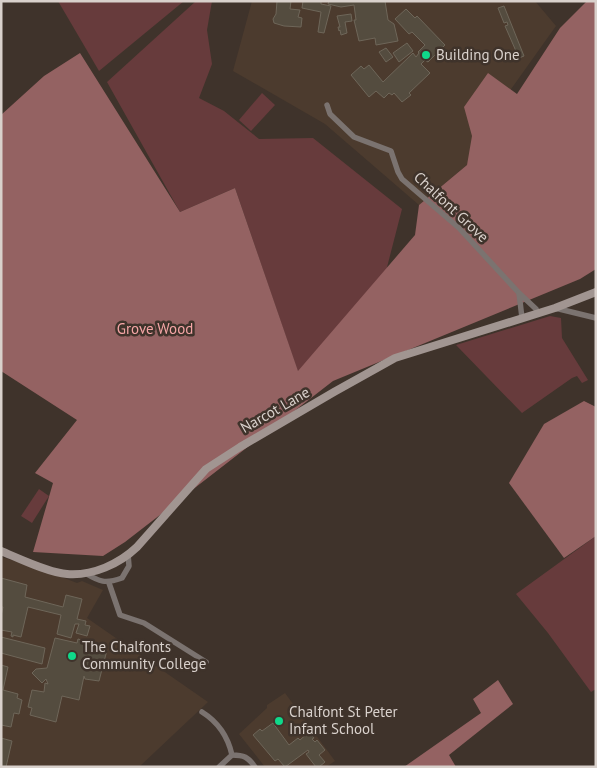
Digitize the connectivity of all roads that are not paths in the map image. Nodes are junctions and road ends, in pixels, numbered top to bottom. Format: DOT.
graph roads {
  1 [pos="327,105"];
  2 [pos="596,292"];
  3 [pos="519,293"];
  4 [pos="555,308"];
  5 [pos="538,313"];
  6 [pos="522,318"];
  7 [pos="596,318"];
  8 [pos="1,551"];
  9 [pos="128,554"];
  10 [pos="85,573"];
  11 [pos="109,583"];
  12 [pos="206,662"];
  13 [pos="202,712"];
  14 [pos="232,755"];
  15 [pos="219,767"];
  16 [pos="255,767"];
  1 -- 3 [label="street, Chalfont Grove"];
  2 -- 4 [label="street, Narcot Lane"];
  3 -- 5 [label="street, Chalfont Grove"];
  3 -- 6 [label="street"];
  4 -- 5 [label="street, Narcot Lane"];
  4 -- 7 [label="street"];
  5 -- 6 [label="street, Narcot Lane"];
  6 -- 9 [label="street, Narcot Lane"];
  8 -- 10 [label="street, Narcot Lane"];
  9 -- 10 [label="street, Narcot Lane"];
  9 -- 11 [label="street"];
  10 -- 11 [label="street"];
  11 -- 12 [label="street"];
  13 -- 14 [label="street"];
  14 -- 15 [label="street"];
  14 -- 16 [label="street"];
}
